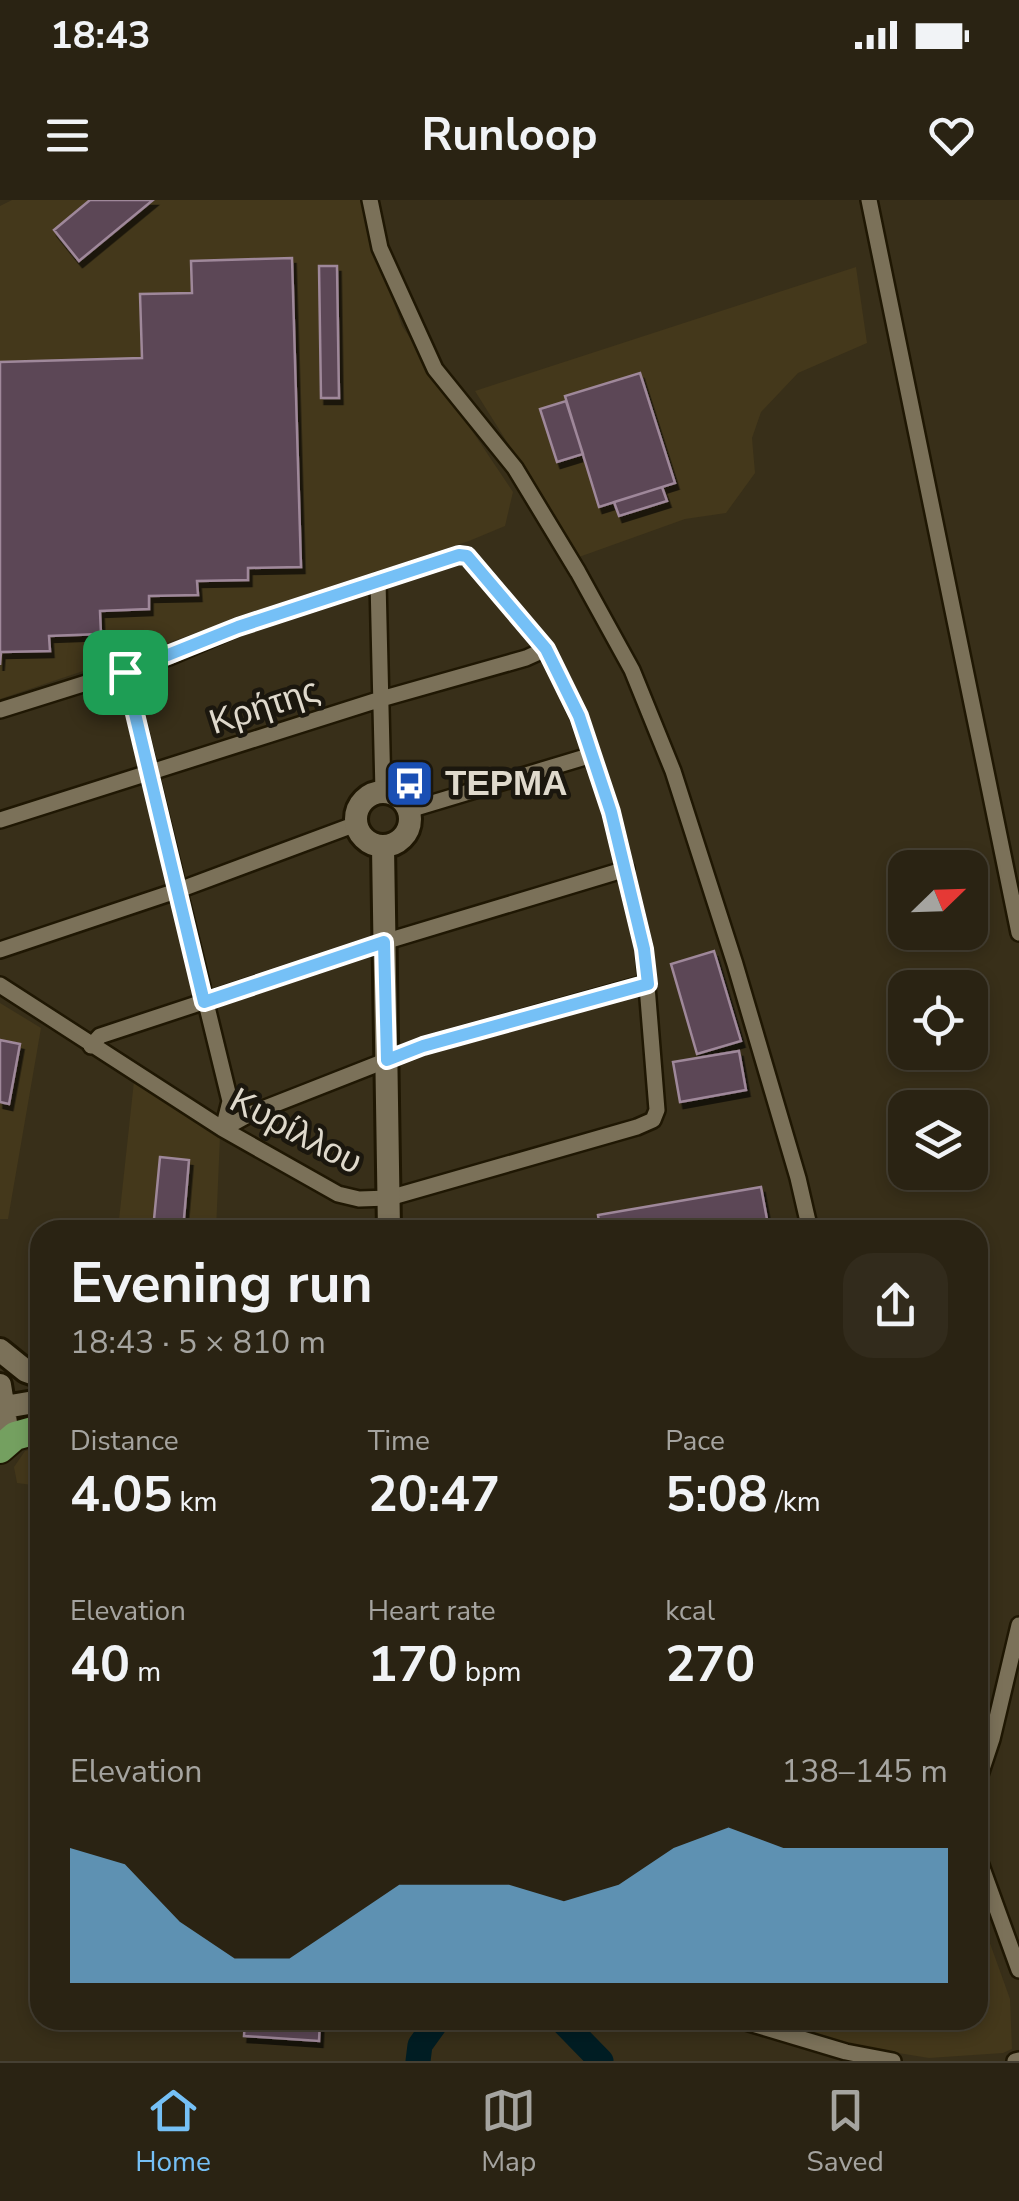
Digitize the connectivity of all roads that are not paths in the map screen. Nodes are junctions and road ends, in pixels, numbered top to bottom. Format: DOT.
graph roads {
  1 [pos="370,200"];
  2 [pos="868,200"];
  3 [pos="378,581"];
  4 [pos="546,649"];
  5 [pos="125,672"];
  6 [pos="381,699"];
  7 [pos="0,710"];
  8 [pos="592,755"];
  9 [pos="150,774"];
  10 [pos="384,792"];
  11 [pos="409,810"];
  12 [pos="0,820"];
  13 [pos="356,824"];
  14 [pos="383,847"];
  15 [pos="626,870"];
  16 [pos="180,890"];
  17 [pos="1019,933"];
  18 [pos="384,942"];
  19 [pos="0,950"];
  20 [pos="648,984"];
  21 [pos="0,985"];
  22 [pos="204,1002"];
  23 [pos="91,1046"];
  24 [pos="387,1060"];
  25 [pos="223,1129"];
  26 [pos="389,1198"];
  27 [pos="388,1220"];
  28 [pos="808,1220"];
  29 [pos="0,1350"];
  30 [pos="30,1372"];
  31 [pos="30,1405"];
  32 [pos="2,1418"];
  33 [pos="30,1431"];
  34 [pos="1019,1625"];
  35 [pos="988,1751"];
  36 [pos="988,1885"];
  37 [pos="1019,1970"];
  38 [pos="772,2030"];
  39 [pos="893,2061"];
  1 -- 28 [label="street"];
  2 -- 17 [label="street"];
  3 -- 4 [label="street"];
  3 -- 5 [label="street"];
  3 -- 6 [label="street"];
  4 -- 6 [label="street, Κρήτης"];
  4 -- 8 [label="street"];
  5 -- 7 [label="street"];
  5 -- 9 [label="street"];
  6 -- 9 [label="street, Κρήτης"];
  6 -- 10 [label="street"];
  8 -- 11 [label="street"];
  8 -- 15 [label="street"];
  9 -- 12 [label="street, Κρήτης"];
  9 -- 16 [label="street"];
  10 -- 11 [label="street"];
  10 -- 13 [label="street"];
  11 -- 14 [label="street"];
  13 -- 14 [label="street"];
  13 -- 16 [label="street"];
  14 -- 18 [label="street"];
  15 -- 18 [label="street"];
  15 -- 20 [label="street"];
  16 -- 19 [label="street"];
  16 -- 22 [label="street"];
  18 -- 22 [label="street"];
  18 -- 24 [label="street"];
  20 -- 24 [label="street"];
  20 -- 26 [label="street, Κυρίλλου"];
  21 -- 23 [label="street, Κυρίλλου"];
  22 -- 23 [label="street"];
  22 -- 25 [label="street"];
  23 -- 25 [label="street, Κυρίλλου"];
  24 -- 25 [label="street"];
  24 -- 26 [label="street"];
  25 -- 26 [label="street, Κυρίλλου"];
  26 -- 27 [label="street"];
  29 -- 30 [label="street"];
  31 -- 32 [label="street"];
  32 -- 33 [label="highway"];
  34 -- 35 [label="street"];
  36 -- 37 [label="street"];
  38 -- 39 [label="street"];
}
